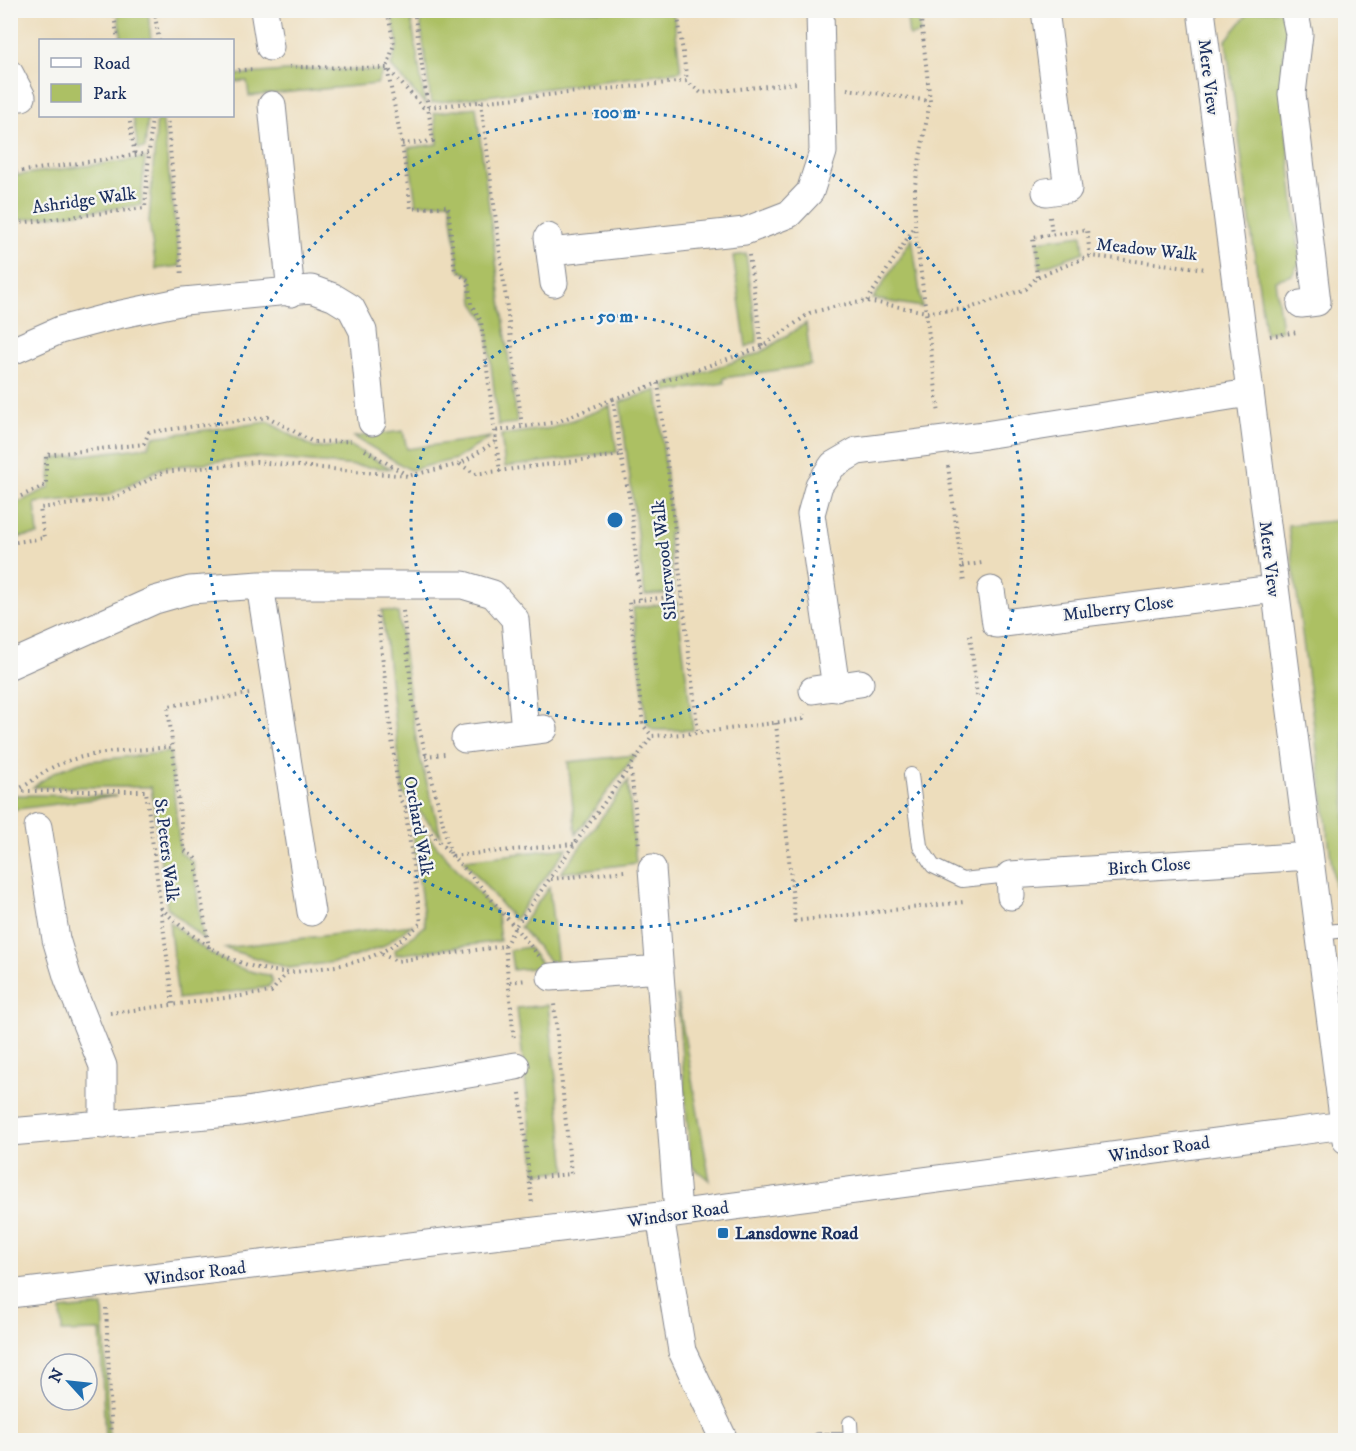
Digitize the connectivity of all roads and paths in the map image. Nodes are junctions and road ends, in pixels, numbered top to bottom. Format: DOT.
graph roads {
  1 [pos="114,10"];
  2 [pos="154,10"];
  3 [pos="264,10"];
  4 [pos="387,10"];
  5 [pos="414,10"];
  6 [pos="677,10"];
  7 [pos="820,10"];
  8 [pos="921,10"];
  9 [pos="1045,10"];
  10 [pos="1201,10"];
  11 [pos="1294,10"];
  12 [pos="118,39"];
  13 [pos="159,39"];
  14 [pos="274,57"];
  15 [pos="387,68"];
  16 [pos="255,69"];
  17 [pos="234,71"];
  18 [pos="687,81"];
  19 [pos="822,83"];
  20 [pos="930,101"];
  21 [pos="481,102"];
  22 [pos="272,105"];
  23 [pos="428,107"];
  24 [pos="129,117"];
  25 [pos="152,117"];
  26 [pos="167,117"];
  27 [pos="402,144"];
  28 [pos="149,153"];
  29 [pos="135,156"];
  30 [pos="10,173"];
  31 [pos="1046,192"];
  32 [pos="10,224"];
  33 [pos="915,227"];
  34 [pos="745,231"];
  35 [pos="1090,256"];
  36 [pos="1233,268"];
  37 [pos="1037,277"];
  38 [pos="554,283"];
  39 [pos="291,293"];
  40 [pos="184,301"];
  41 [pos="867,301"];
  42 [pos="1301,304"];
  43 [pos="927,312"];
  44 [pos="1242,340"];
  45 [pos="762,347"];
  46 [pos="10,352"];
  47 [pos="658,383"];
  48 [pos="1249,393"];
  49 [pos="613,399"];
  50 [pos="372,422"];
  51 [pos="522,426"];
  52 [pos="495,431"];
  53 [pos="496,441"];
  54 [pos="621,455"];
  55 [pos="460,464"];
  56 [pos="500,472"];
  57 [pos="408,476"];
  58 [pos="10,501"];
  59 [pos="10,543"];
  60 [pos="260,585"];
  61 [pos="387,586"];
  62 [pos="1274,589"];
  63 [pos="991,590"];
  64 [pos="681,596"];
  65 [pos="640,600"];
  66 [pos="10,664"];
  67 [pos="837,687"];
  68 [pos="276,690"];
  69 [pos="803,719"];
  70 [pos="776,723"];
  71 [pos="698,733"];
  72 [pos="652,736"];
  73 [pos="465,739"];
  74 [pos="172,747"];
  75 [pos="631,769"];
  76 [pos="911,775"];
  77 [pos="17,790"];
  78 [pos="10,791"];
  79 [pos="405,807"];
  80 [pos="38,827"];
  81 [pos="574,844"];
  82 [pos="451,856"];
  83 [pos="1309,856"];
  84 [pos="647,869"];
  85 [pos="551,879"];
  86 [pos="1010,886"];
  87 [pos="161,908"];
  88 [pos="311,912"];
  89 [pos="515,927"];
  90 [pos="1346,930"];
  91 [pos="1319,933"];
  92 [pos="209,948"];
  93 [pos="382,954"];
  94 [pos="547,968"];
  95 [pos="660,969"];
  96 [pos="287,973"];
  97 [pos="173,1004"];
  98 [pos="83,1016"];
  99 [pos="516,1066"];
  100 [pos="1344,1119"];
  101 [pos="104,1125"];
  102 [pos="10,1132"];
  103 [pos="530,1179"];
  104 [pos="669,1215"];
  105 [pos="104,1284"];
  106 [pos="10,1294"];
  107 [pos="850,1423"];
  108 [pos="112,1440"];
  109 [pos="724,1440"];
  110 [pos="819,1440"];
  1 -- 12 [label="path"];
  2 -- 13 [label="path"];
  3 -- 14 [label="street"];
  4 -- 15 [label="path"];
  5 -- 23 [label="path"];
  6 -- 18 [label="path"];
  7 -- 19 [label="street"];
  8 -- 20 [label="path"];
  9 -- 31 [label="street"];
  10 -- 36 [label="street, Mere View"];
  11 -- 42 [label="street"];
  14 -- 15 [label="path"];
  15 -- 23 [label="path"];
  15 -- 27 [label="path"];
  16 -- 17 [label="path"];
  18 -- 19 [label="path"];
  18 -- 21 [label="path"];
  19 -- 20 [label="path"];
  19 -- 34 [label="street"];
  20 -- 33 [label="path"];
  21 -- 23 [label="path"];
  21 -- 51 [label="path"];
  22 -- 39 [label="street"];
  23 -- 27 [label="path"];
  24 -- 29 [label="path, Ashridge Walk"];
  25 -- 28 [label="path, Ashridge Walk"];
  26 -- 40 [label="path"];
  27 -- 52 [label="path"];
  28 -- 29 [label="path, Ashridge Walk"];
  28 -- 32 [label="path, Ashridge Walk"];
  29 -- 30 [label="path, Ashridge Walk"];
  33 -- 41 [label="path"];
  33 -- 43 [label="path"];
  34 -- 38 [label="street"];
  34 -- 45 [label="path"];
  35 -- 36 [label="path, Meadow Walk"];
  35 -- 37 [label="path, Meadow Walk"];
  35 -- 37 [label="path"];
  36 -- 44 [label="street, Mere View"];
  37 -- 43 [label="path, Meadow Walk"];
  39 -- 40 [label="street"];
  39 -- 50 [label="street"];
  40 -- 46 [label="street"];
  41 -- 43 [label="path, Meadow Walk"];
  41 -- 45 [label="path, Meadow Walk"];
  42 -- 44 [label="path"];
  44 -- 48 [label="street, Mere View"];
  45 -- 47 [label="path, Meadow Walk"];
  47 -- 49 [label="path, Meadow Walk"];
  47 -- 64 [label="path, Silverwood Walk"];
  48 -- 62 [label="street, Mere View"];
  48 -- 67 [label="street"];
  49 -- 51 [label="path, Meadow Walk"];
  49 -- 54 [label="path"];
  51 -- 52 [label="path, Meadow Walk"];
  52 -- 53 [label="path"];
  53 -- 55 [label="path"];
  53 -- 56 [label="path"];
  54 -- 56 [label="path"];
  54 -- 65 [label="path"];
  55 -- 56 [label="path"];
  55 -- 57 [label="path"];
  57 -- 58 [label="path"];
  57 -- 59 [label="path"];
  60 -- 61 [label="street"];
  60 -- 66 [label="street"];
  60 -- 68 [label="street"];
  61 -- 73 [label="street"];
  61 -- 79 [label="path, Orchard Walk"];
  61 -- 82 [label="path, Orchard Walk"];
  62 -- 63 [label="street, Mulberry Close"];
  62 -- 83 [label="street, Mere View"];
  64 -- 65 [label="path"];
  64 -- 71 [label="path, Silverwood Walk"];
  65 -- 72 [label="path"];
  68 -- 74 [label="path, St Peters Walk"];
  68 -- 88 [label="street"];
  69 -- 70 [label="path"];
  70 -- 71 [label="path"];
  70 -- 86 [label="path"];
  71 -- 72 [label="path"];
  72 -- 75 [label="path"];
  74 -- 77 [label="path, St Peters Walk"];
  74 -- 92 [label="path, St Peters Walk"];
  75 -- 81 [label="path"];
  75 -- 84 [label="path"];
  76 -- 86 [label="lane"];
  77 -- 78 [label="path, St Peters Walk"];
  77 -- 87 [label="path, St Peters Walk"];
  79 -- 82 [label="path"];
  79 -- 93 [label="path, Orchard Walk"];
  80 -- 98 [label="street"];
  81 -- 82 [label="path"];
  81 -- 85 [label="path"];
  82 -- 89 [label="path"];
  83 -- 86 [label="street, Birch Close"];
  83 -- 91 [label="street, Mere View"];
  84 -- 85 [label="path"];
  84 -- 95 [label="street"];
  85 -- 89 [label="path"];
  87 -- 92 [label="path, Orchard Walk"];
  87 -- 97 [label="path, St Peters Walk"];
  89 -- 93 [label="path"];
  89 -- 94 [label="path"];
  90 -- 91 [label="lane"];
  91 -- 100 [label="street, Mere View"];
  92 -- 96 [label="path, Orchard Walk"];
  93 -- 96 [label="path, Orchard Walk"];
  94 -- 95 [label="street"];
  94 -- 103 [label="path"];
  95 -- 104 [label="street"];
  96 -- 97 [label="path"];
  97 -- 98 [label="path"];
  98 -- 101 [label="street"];
  99 -- 101 [label="street"];
  100 -- 104 [label="street, Windsor Road"];
  101 -- 102 [label="street"];
  104 -- 105 [label="street, Windsor Road"];
  104 -- 109 [label="street"];
  105 -- 106 [label="street, Windsor Road"];
  105 -- 108 [label="path"];
  107 -- 110 [label="lane"];
}
